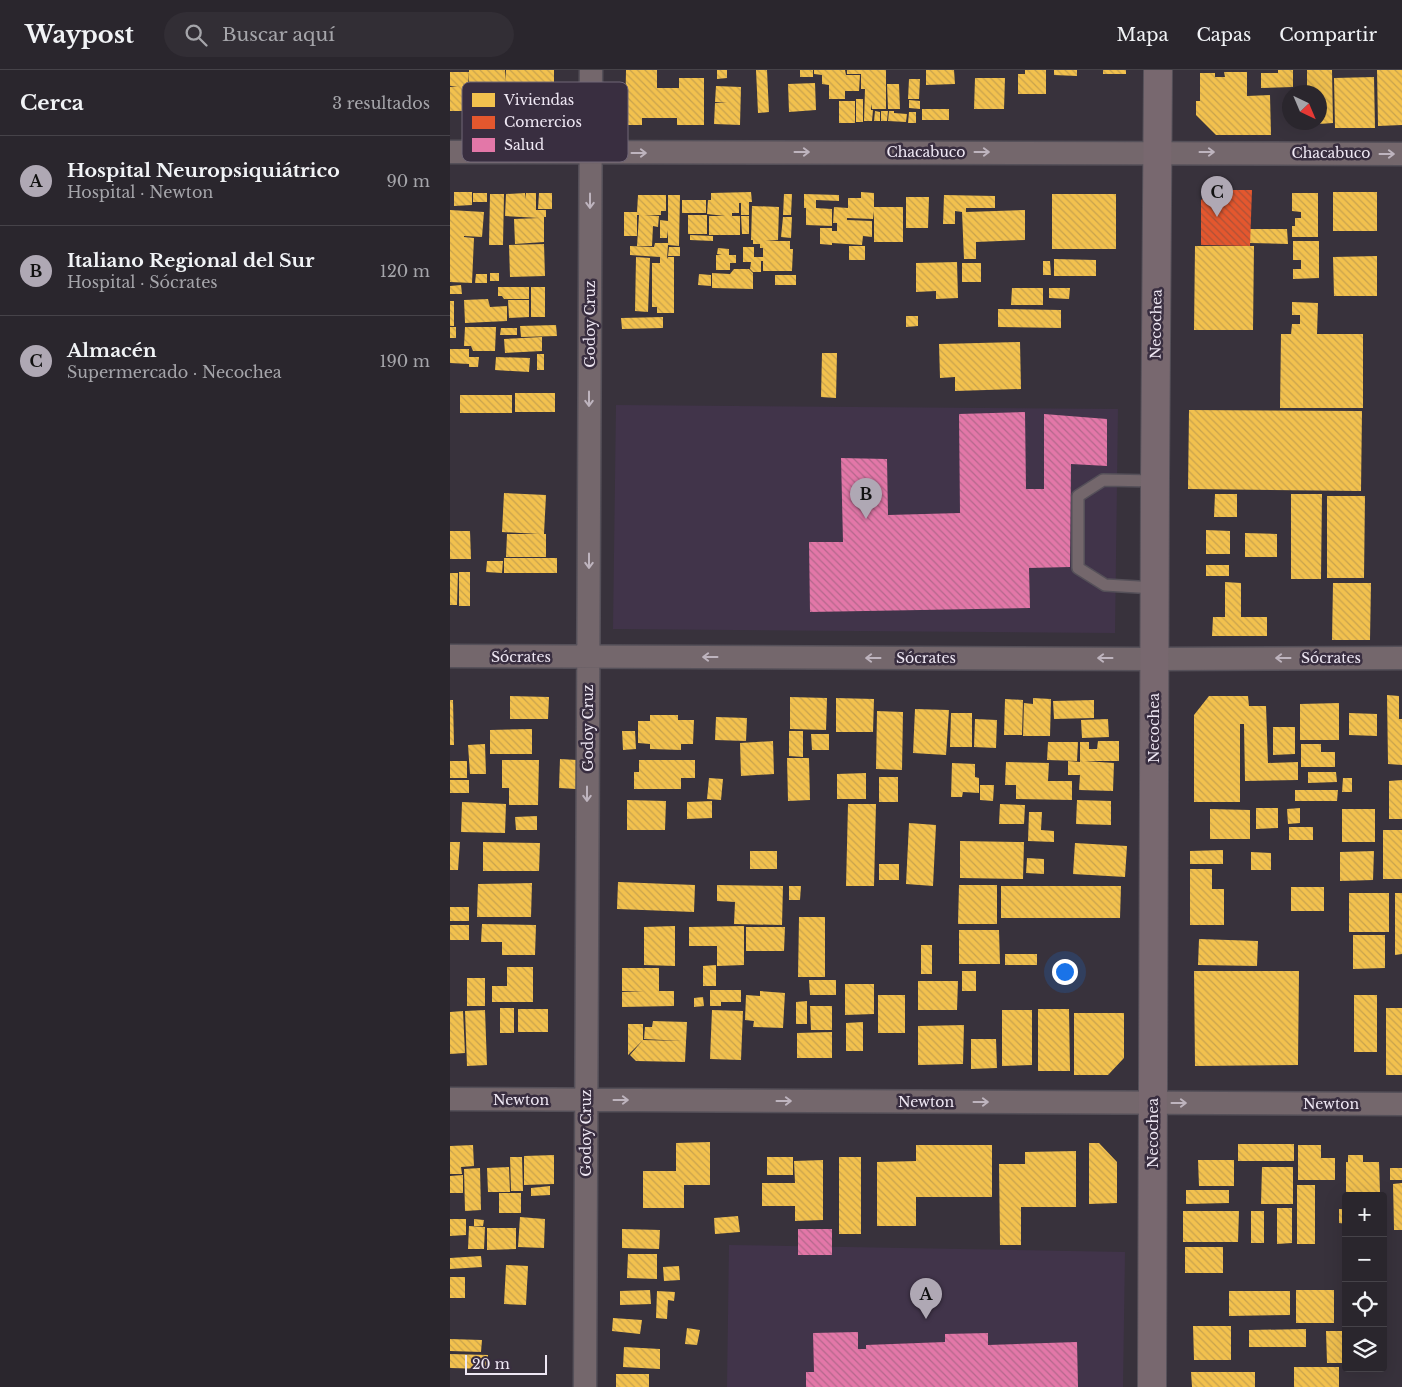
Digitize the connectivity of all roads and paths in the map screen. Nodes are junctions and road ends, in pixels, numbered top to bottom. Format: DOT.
graph roads {
  1 [pos="1158,70"];
  2 [pos="1158,152"];
  3 [pos="628,153"];
  4 [pos="1402,154"];
  5 [pos="590,162"];
  6 [pos="1155,481"];
  7 [pos="1155,588"];
  8 [pos="450,656"];
  9 [pos="588,657"];
  10 [pos="1402,658"];
  11 [pos="1154,659"];
  12 [pos="450,1100"];
  13 [pos="586,1100"];
  14 [pos="1153,1103"];
  15 [pos="1402,1104"];
  16 [pos="585,1387"];
  17 [pos="1152,1387"];
  1 -- 2 [label="main road, Necochea"];
  3 -- 2 [label="street, Chacabuco, one-way"];
  2 -- 4 [label="street, Chacabuco, one-way"];
  2 -- 6 [label="main road, Necochea"];
  5 -- 9 [label="street, Godoy Cruz, one-way"];
  6 -- 7 [label="main road, Necochea"];
  6 -- 7 [label="lane"];
  7 -- 11 [label="main road, Necochea"];
  8 -- 9 [label="street, Sócrates"];
  11 -- 9 [label="street, Sócrates, one-way"];
  9 -- 13 [label="street, Godoy Cruz, one-way"];
  10 -- 11 [label="street, Sócrates, one-way"];
  11 -- 14 [label="main road, Necochea"];
  12 -- 13 [label="street, Newton"];
  13 -- 14 [label="street, Newton, one-way"];
  13 -- 16 [label="street, Godoy Cruz"];
  14 -- 15 [label="street, Newton, one-way"];
  14 -- 17 [label="main road, Necochea"];
}
